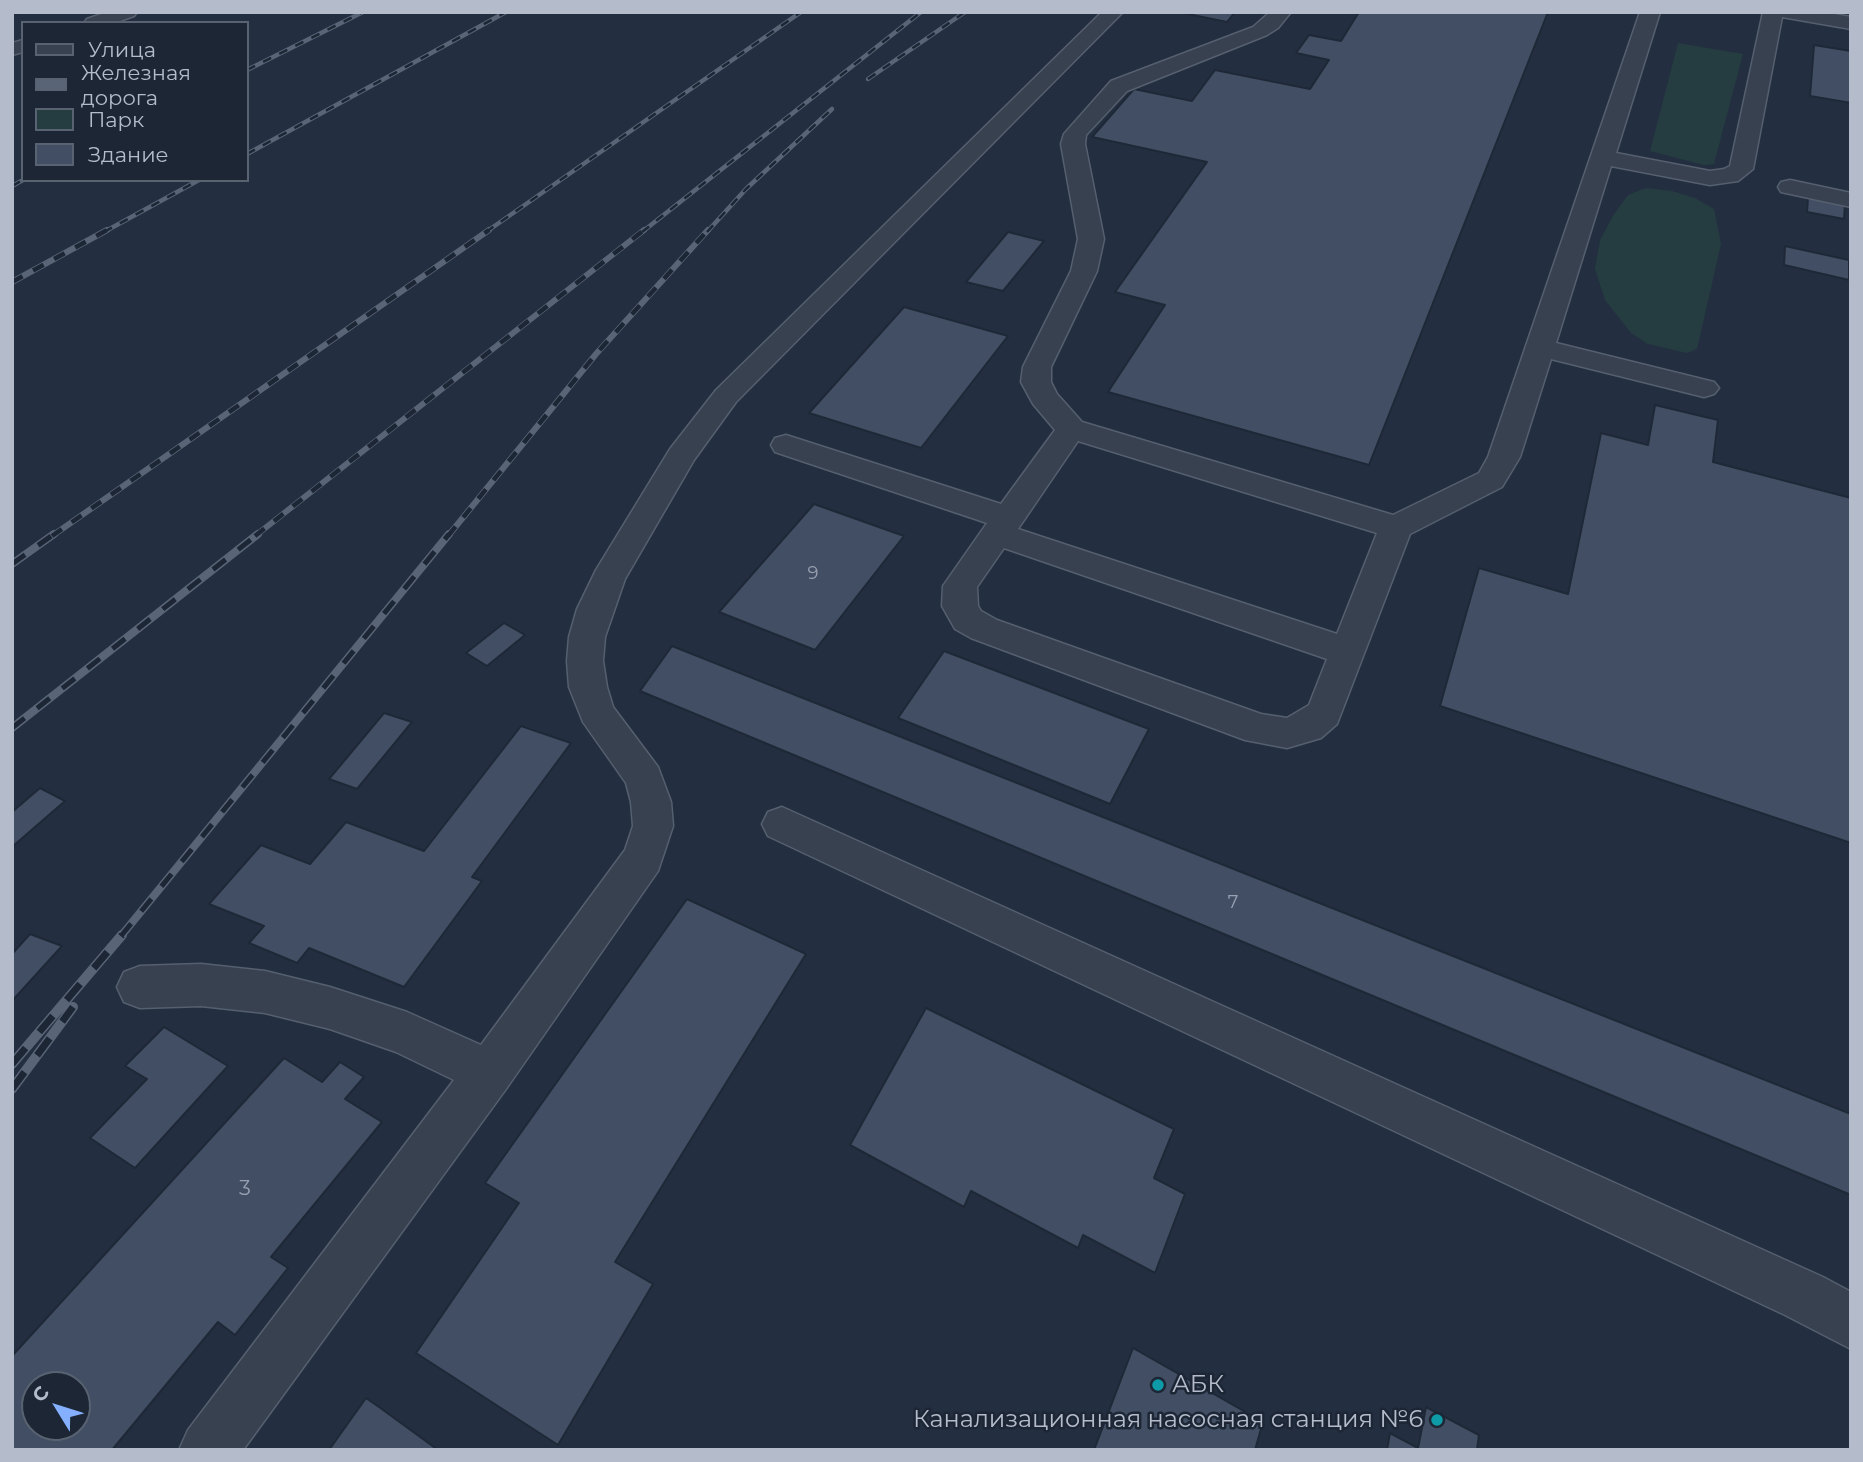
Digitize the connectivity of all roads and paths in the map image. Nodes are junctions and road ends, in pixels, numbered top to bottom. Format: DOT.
graph roads {
  1 [pos="127,12"];
  2 [pos="1113,12"];
  3 [pos="1281,12"];
  4 [pos="1650,12"];
  5 [pos="1773,12"];
  6 [pos="1787,12"];
  7 [pos="100,21"];
  8 [pos="1851,23"];
  9 [pos="1602,157"];
  10 [pos="1790,187"];
  11 [pos="1851,200"];
  12 [pos="1538,347"];
  13 [pos="1704,387"];
  14 [pos="1071,429"];
  15 [pos="786,445"];
  16 [pos="1002,526"];
  17 [pos="1396,527"];
  18 [pos="1348,652"];
  19 [pos="782,824"];
  20 [pos="140,987"];
  21 [pos="489,1073"];
  22 [pos="1851,1322"];
  23 [pos="208,1450"];
  1 -- 7 [label="street"];
  2 -- 21 [label="street"];
  3 -- 14 [label="street"];
  4 -- 9 [label="street"];
  5 -- 9 [label="street"];
  6 -- 8 [label="street"];
  9 -- 12 [label="street"];
  10 -- 11 [label="street"];
  12 -- 13 [label="street"];
  12 -- 17 [label="street"];
  14 -- 16 [label="street"];
  14 -- 17 [label="street"];
  15 -- 16 [label="street"];
  16 -- 18 [label="street"];
  16 -- 18 [label="street"];
  17 -- 18 [label="street"];
  19 -- 22 [label="street"];
  20 -- 21 [label="street"];
  21 -- 23 [label="street"];
}
